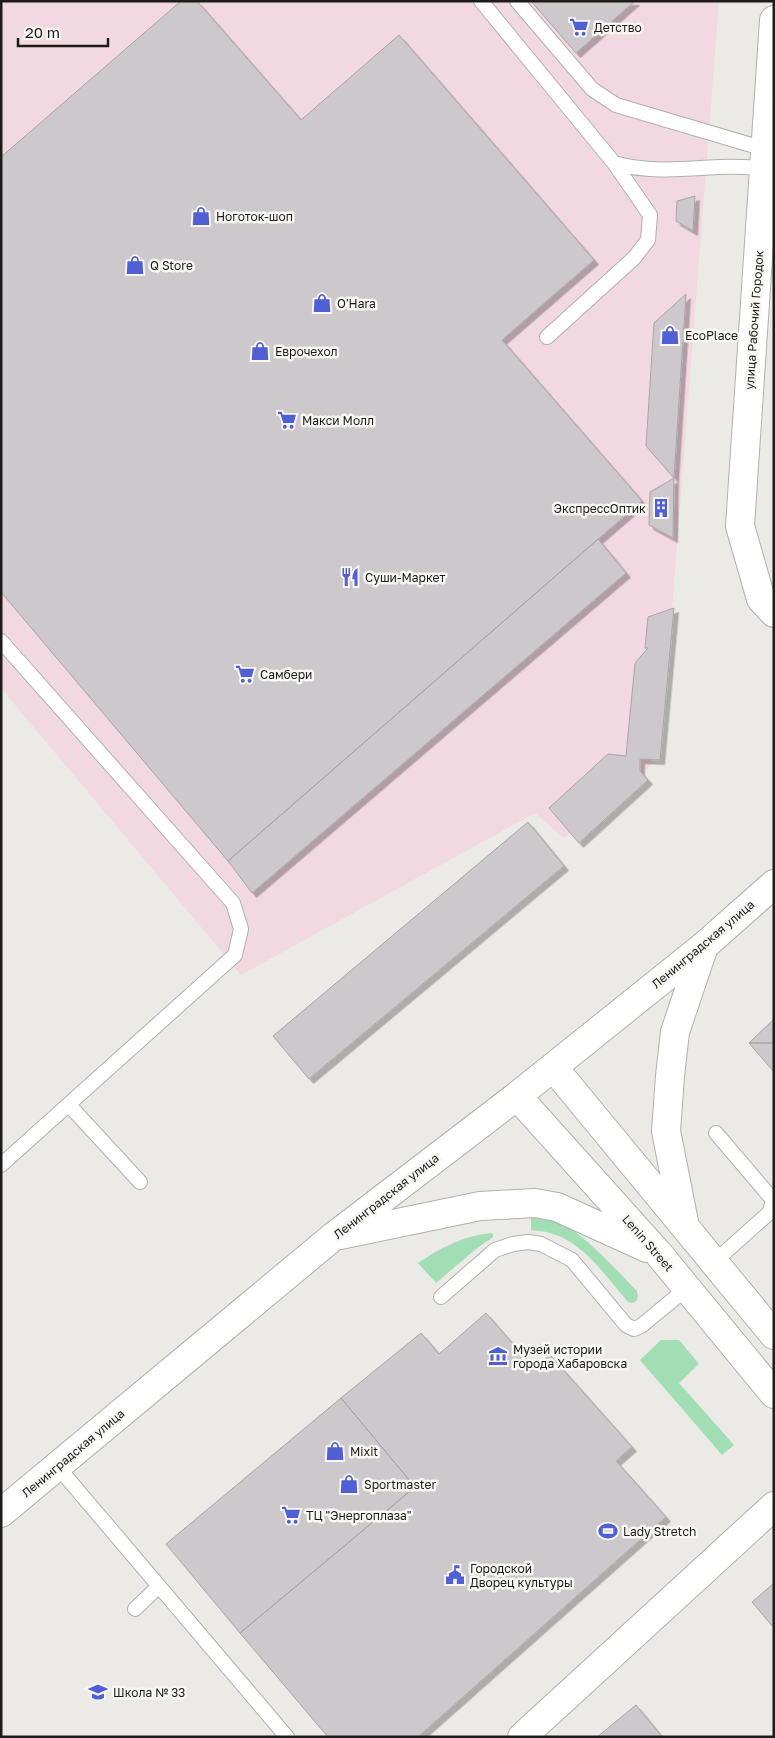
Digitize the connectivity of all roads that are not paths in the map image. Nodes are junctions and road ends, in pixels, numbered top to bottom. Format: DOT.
graph roads {
  1 [pos="481,1"];
  2 [pos="517,1"];
  3 [pos="774,20"];
  4 [pos="764,158"];
  5 [pos="614,163"];
  6 [pos="767,220"];
  7 [pos="547,337"];
  8 [pos="774,613"];
  9 [pos="1,641"];
  10 [pos="774,884"];
  11 [pos="704,946"];
  12 [pos="552,1067"];
  13 [pos="517,1096"];
  14 [pos="69,1105"];
  15 [pos="716,1133"];
  16 [pos="1,1165"];
  17 [pos="140,1182"];
  18 [pos="686,1231"];
  19 [pos="334,1236"];
  20 [pos="658,1253"];
  21 [pos="713,1263"];
  22 [pos="687,1288"];
  23 [pos="441,1297"];
  24 [pos="774,1335"];
  25 [pos="774,1394"];
  26 [pos="57,1466"];
  27 [pos="7,1504"];
  28 [pos="774,1506"];
  29 [pos="159,1586"];
  30 [pos="135,1609"];
  31 [pos="287,1737"];
  32 [pos="522,1737"];
  1 -- 5 [label="lane"];
  2 -- 4 [label="lane"];
  3 -- 4 [label="main road, улица Рабочий Городок"];
  4 -- 5 [label="lane"];
  4 -- 6 [label="main road, улица Рабочий Городок"];
  5 -- 7 [label="lane"];
  6 -- 8 [label="main road, улица Рабочий Городок"];
  9 -- 14 [label="lane"];
  10 -- 11 [label="main road, Ленинградская улица"];
  11 -- 12 [label="main road, Ленинградская улица"];
  11 -- 18 [label="main road"];
  12 -- 13 [label="main road, Ленинградская улица"];
  12 -- 18 [label="main road"];
  13 -- 19 [label="main road, Ленинградская улица"];
  13 -- 20 [label="main road, Lenin Street"];
  14 -- 16 [label="lane"];
  14 -- 17 [label="lane"];
  15 -- 21 [label="lane"];
  18 -- 21 [label="main road"];
  19 -- 20 [label="main road"];
  19 -- 26 [label="main road, Ленинградская улица"];
  20 -- 22 [label="main road, Lenin Street"];
  21 -- 24 [label="main road"];
  22 -- 23 [label="lane"];
  22 -- 25 [label="main road, Lenin Street"];
  26 -- 27 [label="main road, Ленинградская улица"];
  26 -- 29 [label="lane"];
  28 -- 32 [label="main road"];
  29 -- 30 [label="lane"];
  29 -- 31 [label="lane"];
}
